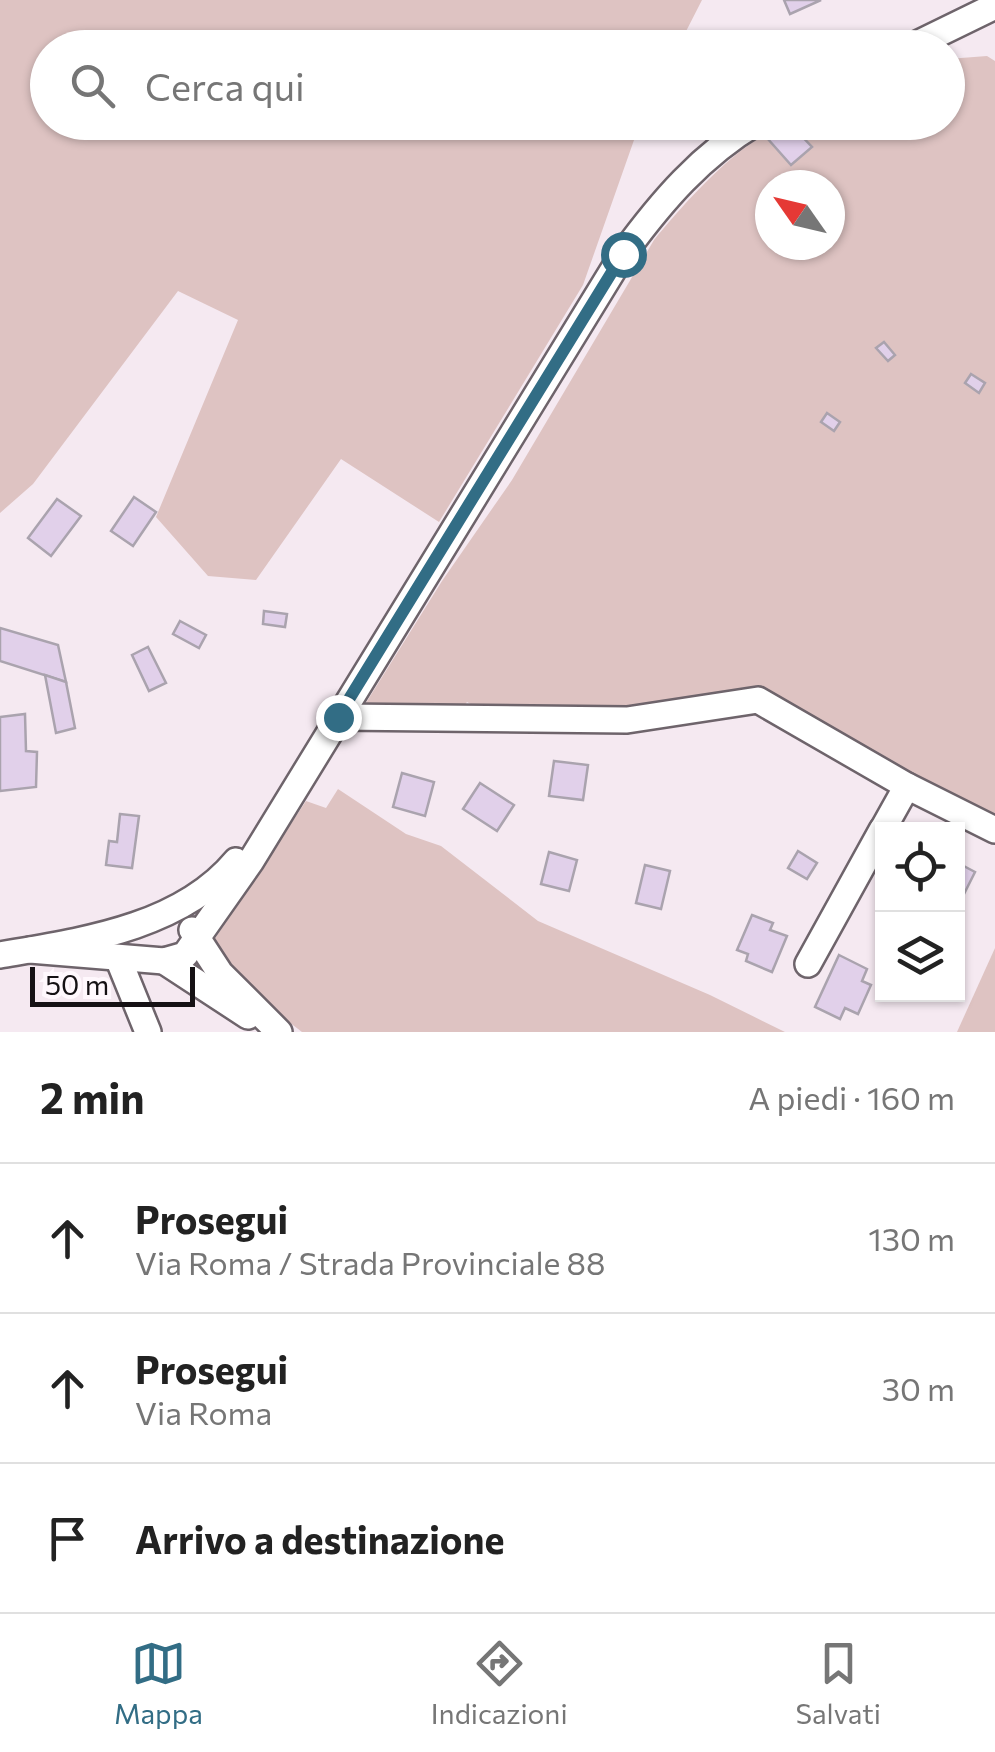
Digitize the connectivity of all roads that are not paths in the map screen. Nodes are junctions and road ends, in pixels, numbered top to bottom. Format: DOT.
graph roads {
  1 [pos="995,6"];
  2 [pos="946,30"];
  3 [pos="727,140"];
  4 [pos="338,717"];
  5 [pos="907,786"];
  6 [pos="284,804"];
  7 [pos="887,822"];
  8 [pos="995,830"];
  9 [pos="875,844"];
  10 [pos="163,914"];
  11 [pos="193,939"];
  12 [pos="30,950"];
  13 [pos="0,955"];
  14 [pos="118,958"];
  15 [pos="161,960"];
  16 [pos="808,964"];
  17 [pos="148,1032"];
  18 [pos="276,1032"];
  1 -- 2 [label="street"];
  3 -- 4 [label="street"];
  4 -- 5 [label="street"];
  4 -- 6 [label="street"];
  5 -- 7 [label="street"];
  5 -- 8 [label="street"];
  6 -- 10 [label="street"];
  6 -- 11 [label="street"];
  9 -- 16 [label="street"];
  10 -- 11 [label="street"];
  10 -- 12 [label="street"];
  10 -- 15 [label="street"];
  11 -- 15 [label="street"];
  11 -- 18 [label="street"];
  12 -- 13 [label="street"];
  12 -- 14 [label="street"];
  14 -- 15 [label="street"];
  14 -- 17 [label="street"];
  15 -- 18 [label="street"];
}
